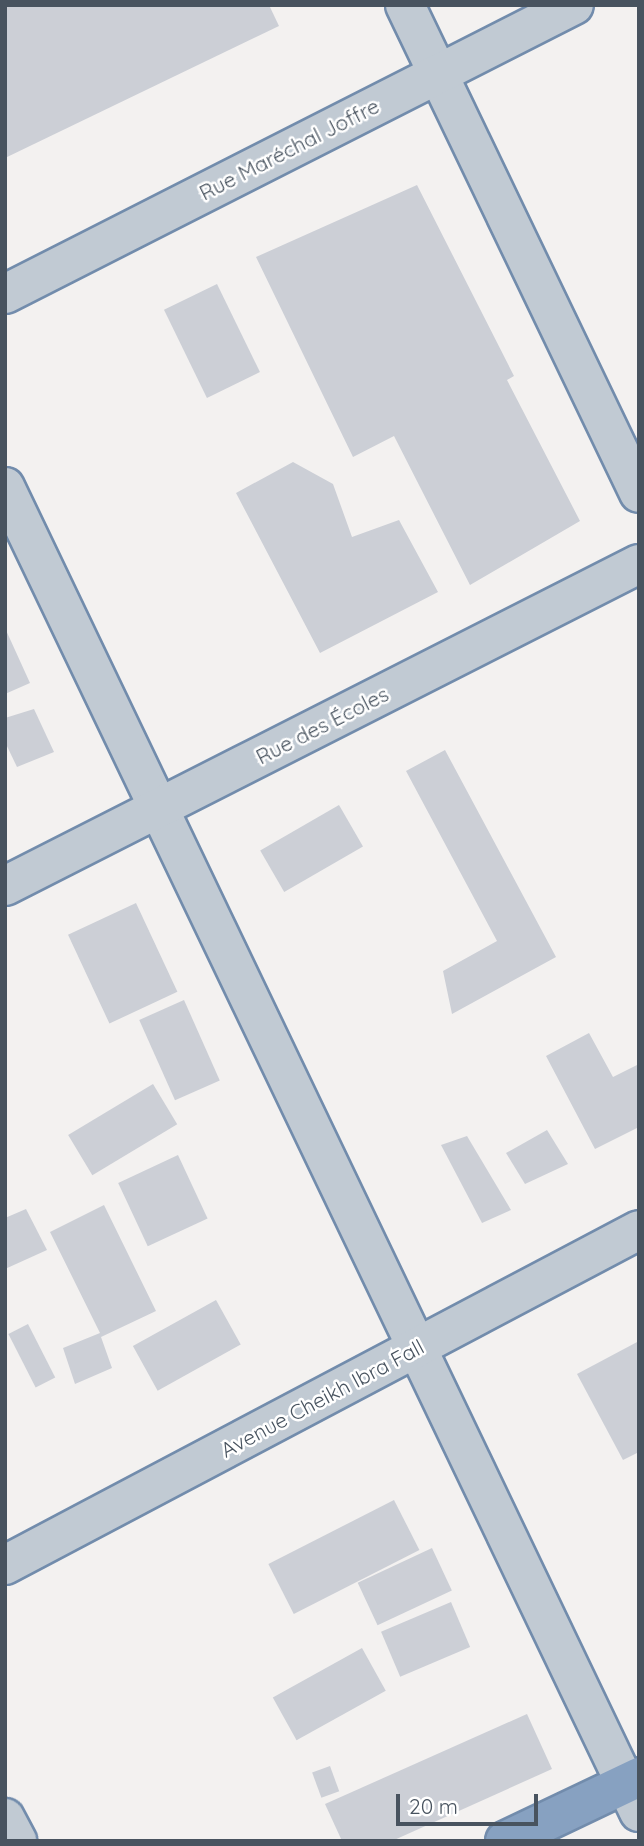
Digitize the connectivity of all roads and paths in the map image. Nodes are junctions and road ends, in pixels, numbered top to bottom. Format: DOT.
graph roads {
  1 [pos="405,5"];
  2 [pos="574,5"];
  3 [pos="438,73"];
  4 [pos="5,294"];
  5 [pos="5,487"];
  6 [pos="639,494"];
  7 [pos="639,564"];
  8 [pos="158,808"];
  9 [pos="5,886"];
  10 [pos="639,1230"];
  11 [pos="417,1348"];
  12 [pos="5,1565"];
  13 [pos="634,1791"];
  14 [pos="5,1818"];
  15 [pos="17,1841"];
  16 [pos="505,1841"];
  1 -- 3 [label="street"];
  2 -- 3 [label="street, Rue Maréchal Joffre"];
  3 -- 4 [label="street, Rue Maréchal Joffre"];
  3 -- 6 [label="street"];
  5 -- 8 [label="street"];
  7 -- 8 [label="street, Rue des Écoles"];
  8 -- 9 [label="street, Rue des Écoles"];
  8 -- 11 [label="street"];
  10 -- 11 [label="street, Avenue Cheikh Ibra Fall"];
  11 -- 12 [label="street, Avenue Cheikh Ibra Fall"];
  11 -- 13 [label="street"];
  13 -- 16 [label="highway"];
  14 -- 15 [label="street"];
}
